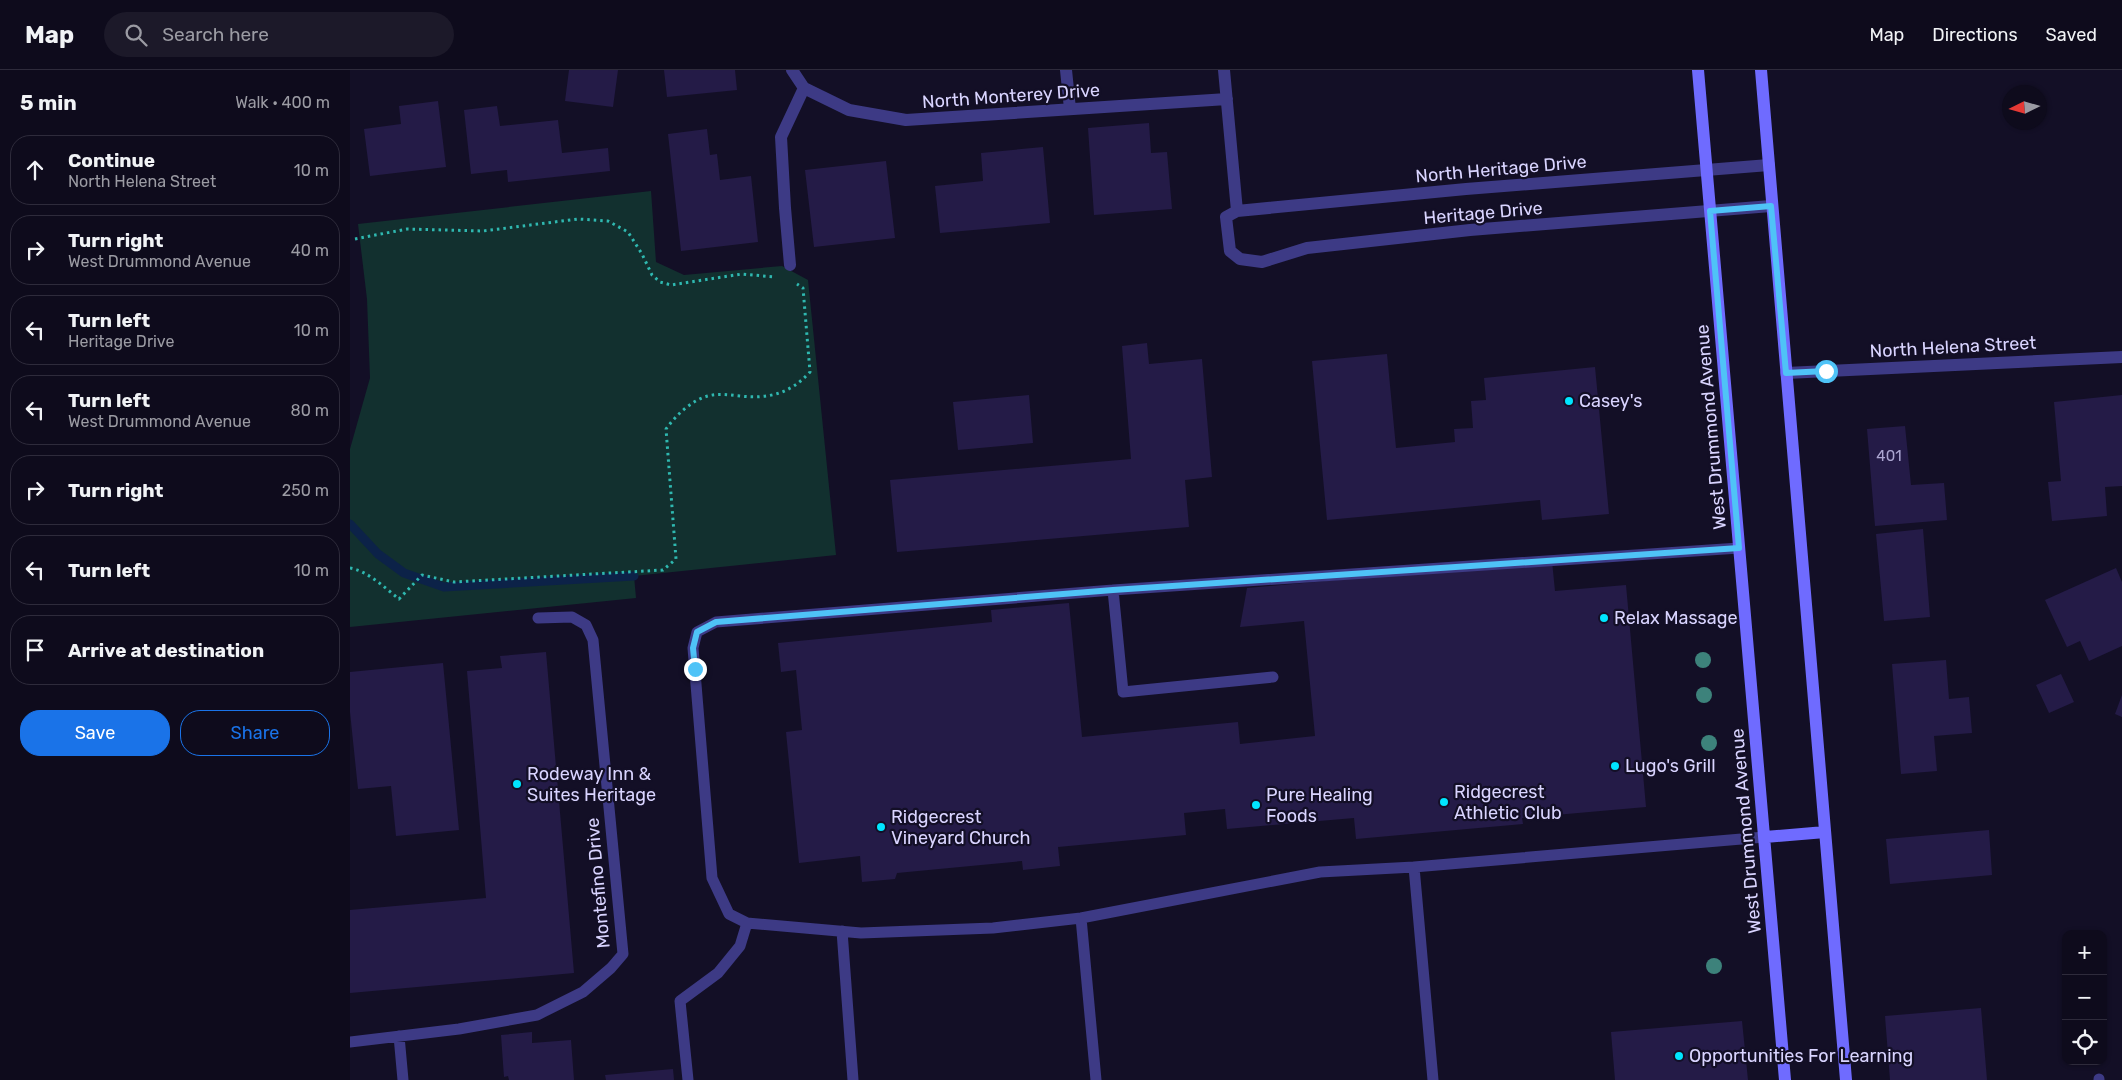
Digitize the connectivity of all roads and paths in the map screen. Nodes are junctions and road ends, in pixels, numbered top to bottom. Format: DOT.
graph roads {
  1 [pos="792,70"];
  2 [pos="1066,70"];
  3 [pos="1224,70"];
  4 [pos="1698,70"];
  5 [pos="1761,70"];
  6 [pos="804,88"];
  7 [pos="1227,99"];
  8 [pos="1070,110"];
  9 [pos="1769,165"];
  10 [pos="1706,171"];
  11 [pos="1771,206"];
  12 [pos="1237,211"];
  13 [pos="1710,211"];
  14 [pos="355,239"];
  15 [pos="790,265"];
  16 [pos="782,278"];
  17 [pos="794,282"];
  18 [pos="2122,357"];
  19 [pos="1786,373"];
  20 [pos="1739,548"];
  21 [pos="350,568"];
  22 [pos="1113,590"];
  23 [pos="538,618"];
  24 [pos="1273,678"];
  25 [pos="1825,832"];
  26 [pos="1765,837"];
  27 [pos="1414,867"];
  28 [pos="1081,918"];
  29 [pos="747,923"];
  30 [pos="842,931"];
  31 [pos="399,1036"];
  32 [pos="350,1042"];
  33 [pos="403,1080"];
  34 [pos="688,1080"];
  35 [pos="853,1080"];
  36 [pos="1096,1080"];
  37 [pos="1433,1080"];
  38 [pos="1784,1080"];
  39 [pos="1846,1080"];
  1 -- 6 [label="street"];
  2 -- 8 [label="street"];
  3 -- 7 [label="street"];
  4 -- 10 [label="main road, West Drummond Avenue"];
  5 -- 9 [label="main road"];
  6 -- 8 [label="street, North Monterey Drive"];
  6 -- 15 [label="street"];
  7 -- 8 [label="street, North Monterey Drive"];
  7 -- 12 [label="street"];
  9 -- 10 [label="street, North Heritage Drive"];
  9 -- 11 [label="main road"];
  10 -- 12 [label="street, North Heritage Drive"];
  10 -- 13 [label="main road, West Drummond Avenue"];
  11 -- 13 [label="street, Heritage Drive"];
  11 -- 19 [label="main road"];
  12 -- 13 [label="street, Heritage Drive"];
  13 -- 20 [label="main road, West Drummond Avenue"];
  14 -- 16 [label="path"];
  17 -- 21 [label="path"];
  18 -- 19 [label="street, North Helena Street"];
  19 -- 25 [label="main road"];
  20 -- 22 [label="lane"];
  20 -- 26 [label="main road, West Drummond Avenue"];
  22 -- 24 [label="lane"];
  22 -- 29 [label="lane"];
  23 -- 31 [label="lane, Montefino Drive"];
  25 -- 26 [label="main road"];
  25 -- 39 [label="main road"];
  26 -- 27 [label="lane"];
  26 -- 38 [label="main road, West Drummond Avenue"];
  27 -- 28 [label="lane"];
  27 -- 37 [label="lane"];
  28 -- 30 [label="lane"];
  28 -- 36 [label="lane"];
  29 -- 30 [label="lane"];
  29 -- 34 [label="lane"];
  30 -- 35 [label="lane"];
  31 -- 32 [label="lane, Montefino Drive"];
  31 -- 33 [label="lane"];
}
